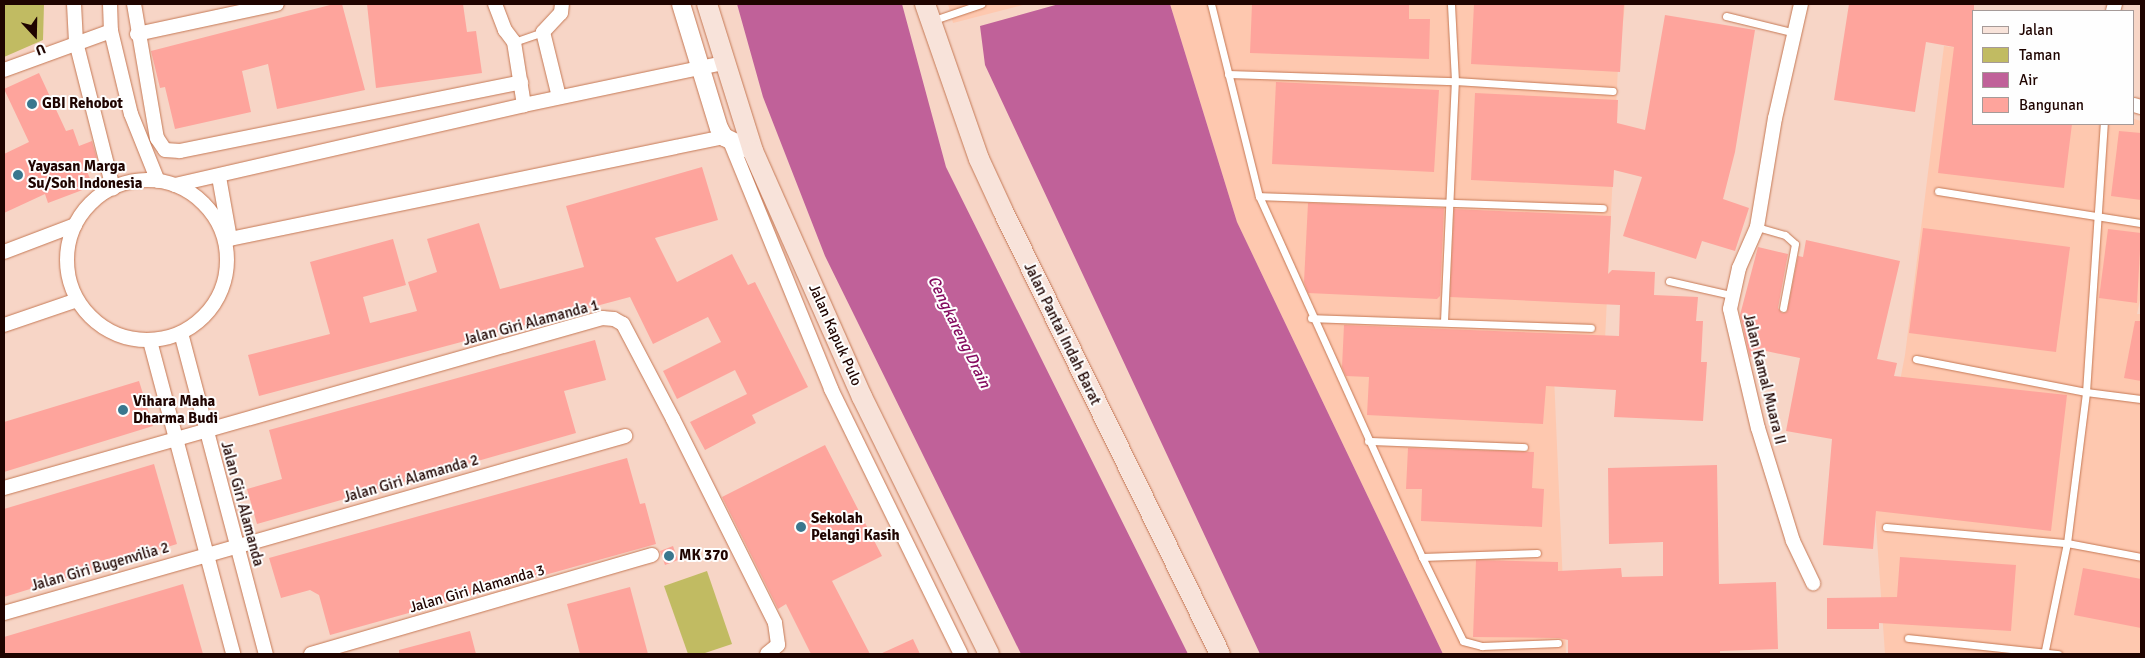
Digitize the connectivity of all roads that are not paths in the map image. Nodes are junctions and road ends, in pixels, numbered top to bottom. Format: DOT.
graph roads {
  1 [pos="74,4"];
  2 [pos="110,4"];
  3 [pos="134,4"];
  4 [pos="277,4"];
  5 [pos="495,4"];
  6 [pos="562,4"];
  7 [pos="681,4"];
  8 [pos="707,4"];
  9 [pos="980,4"];
  10 [pos="1211,4"];
  11 [pos="1451,4"];
  12 [pos="1801,4"];
  13 [pos="928,13"];
  14 [pos="1726,16"];
  15 [pos="111,31"];
  16 [pos="543,32"];
  17 [pos="1795,33"];
  18 [pos="137,34"];
  19 [pos="76,42"];
  20 [pos="514,42"];
  21 [pos="724,63"];
  22 [pos="699,67"];
  23 [pos="4,70"];
  24 [pos="1228,74"];
  25 [pos="1455,81"];
  26 [pos="520,82"];
  27 [pos="1613,91"];
  28 [pos="559,97"];
  29 [pos="524,105"];
  30 [pos="2104,125"];
  31 [pos="727,139"];
  32 [pos="754,151"];
  33 [pos="219,177"];
  34 [pos="158,181"];
  35 [pos="176,186"];
  36 [pos="113,188"];
  37 [pos="1938,191"];
  38 [pos="1259,196"];
  39 [pos="1449,202"];
  40 [pos="1603,208"];
  41 [pos="2098,217"];
  42 [pos="2141,223"];
  43 [pos="75,224"];
  44 [pos="1757,226"];
  45 [pos="228,239"];
  46 [pos="4,252"];
  47 [pos="1669,282"];
  48 [pos="1732,295"];
  49 [pos="77,300"];
  50 [pos="1783,308"];
  51 [pos="1311,318"];
  52 [pos="1444,321"];
  53 [pos="4,325"];
  54 [pos="1591,328"];
  55 [pos="181,333"];
  56 [pos="150,341"];
  57 [pos="1916,359"];
  58 [pos="2086,392"];
  59 [pos="2141,399"];
  60 [pos="206,431"];
  61 [pos="625,436"];
  62 [pos="176,440"];
  63 [pos="1368,442"];
  64 [pos="1524,447"];
  65 [pos="4,488"];
  66 [pos="1886,527"];
  67 [pos="2067,544"];
  68 [pos="235,545"];
  69 [pos="1536,553"];
  70 [pos="206,554"];
  71 [pos="652,554"];
  72 [pos="1422,557"];
  73 [pos="2141,557"];
  74 [pos="1813,583"];
  75 [pos="4,612"];
  76 [pos="1908,638"];
  77 [pos="1558,643"];
  78 [pos="2045,650"];
  79 [pos="233,654"];
  80 [pos="266,654"];
  81 [pos="311,654"];
  82 [pos="768,654"];
  83 [pos="961,654"];
  84 [pos="989,654"];
  85 [pos="1220,654"];
  86 [pos="2058,654"];
  1 -- 19 [label="street"];
  2 -- 15 [label="street"];
  3 -- 18 [label="street"];
  4 -- 18 [label="street"];
  5 -- 20 [label="street"];
  6 -- 16 [label="street"];
  7 -- 22 [label="street"];
  8 -- 21 [label="main road, Jalan Kapuk Pulo"];
  9 -- 13 [label="lane"];
  10 -- 24 [label="lane"];
  11 -- 25 [label="lane"];
  12 -- 17 [label="street, Jalan Kamal Muara II"];
  13 -- 85 [label="main road, Jalan Pantai Indah Barat"];
  14 -- 17 [label="lane"];
  15 -- 19 [label="street"];
  15 -- 34 [label="street"];
  16 -- 20 [label="lane"];
  16 -- 28 [label="street"];
  17 -- 44 [label="street, Jalan Kamal Muara II"];
  18 -- 26 [label="street"];
  19 -- 23 [label="street"];
  19 -- 36 [label="street"];
  20 -- 26 [label="street"];
  21 -- 22 [label="street"];
  21 -- 32 [label="main road, Jalan Kapuk Pulo"];
  22 -- 28 [label="street"];
  22 -- 31 [label="street"];
  24 -- 25 [label="lane"];
  24 -- 38 [label="lane"];
  25 -- 27 [label="lane"];
  25 -- 39 [label="lane"];
  26 -- 29 [label="street"];
  28 -- 29 [label="street"];
  29 -- 33 [label="street"];
  30 -- 41 [label="lane"];
  31 -- 32 [label="street"];
  31 -- 45 [label="street"];
  31 -- 83 [label="street"];
  32 -- 84 [label="main road, Jalan Kapuk Pulo"];
  33 -- 35 [label="street"];
  33 -- 45 [label="street"];
  34 -- 35 [label="street"];
  34 -- 36 [label="street"];
  35 -- 45 [label="street"];
  36 -- 43 [label="street"];
  37 -- 41 [label="lane"];
  38 -- 39 [label="lane"];
  38 -- 51 [label="lane"];
  39 -- 40 [label="lane"];
  39 -- 52 [label="lane"];
  41 -- 42 [label="lane"];
  41 -- 58 [label="lane"];
  43 -- 46 [label="street"];
  43 -- 49 [label="street"];
  44 -- 48 [label="street, Jalan Kamal Muara II"];
  44 -- 50 [label="lane"];
  45 -- 55 [label="street"];
  47 -- 48 [label="lane"];
  48 -- 74 [label="street, Jalan Kamal Muara II"];
  49 -- 53 [label="street"];
  49 -- 56 [label="street"];
  51 -- 52 [label="lane"];
  51 -- 63 [label="lane"];
  52 -- 54 [label="lane"];
  55 -- 56 [label="street"];
  55 -- 60 [label="street, Jalan Giri Alamanda"];
  56 -- 62 [label="street"];
  57 -- 58 [label="lane"];
  58 -- 59 [label="lane"];
  58 -- 67 [label="lane"];
  60 -- 62 [label="street, Jalan Giri Alamanda 1"];
  60 -- 68 [label="street, Jalan Giri Alamanda"];
  60 -- 82 [label="street, Jalan Giri Alamanda 1"];
  61 -- 68 [label="street, Jalan Giri Alamanda 2"];
  62 -- 65 [label="street, Jalan Giri Alamanda 1"];
  62 -- 70 [label="street"];
  63 -- 64 [label="lane"];
  63 -- 72 [label="lane"];
  66 -- 67 [label="lane"];
  67 -- 73 [label="lane"];
  67 -- 78 [label="lane"];
  68 -- 70 [label="street, Jalan Giri Alamanda 2"];
  68 -- 80 [label="street, Jalan Giri Alamanda"];
  69 -- 72 [label="lane"];
  70 -- 75 [label="street, Jalan Giri Bugenvilia 2"];
  70 -- 79 [label="street"];
  71 -- 81 [label="street, Jalan Giri Alamanda 3"];
  72 -- 77 [label="lane"];
  76 -- 78 [label="lane"];
  78 -- 86 [label="lane"];
}
